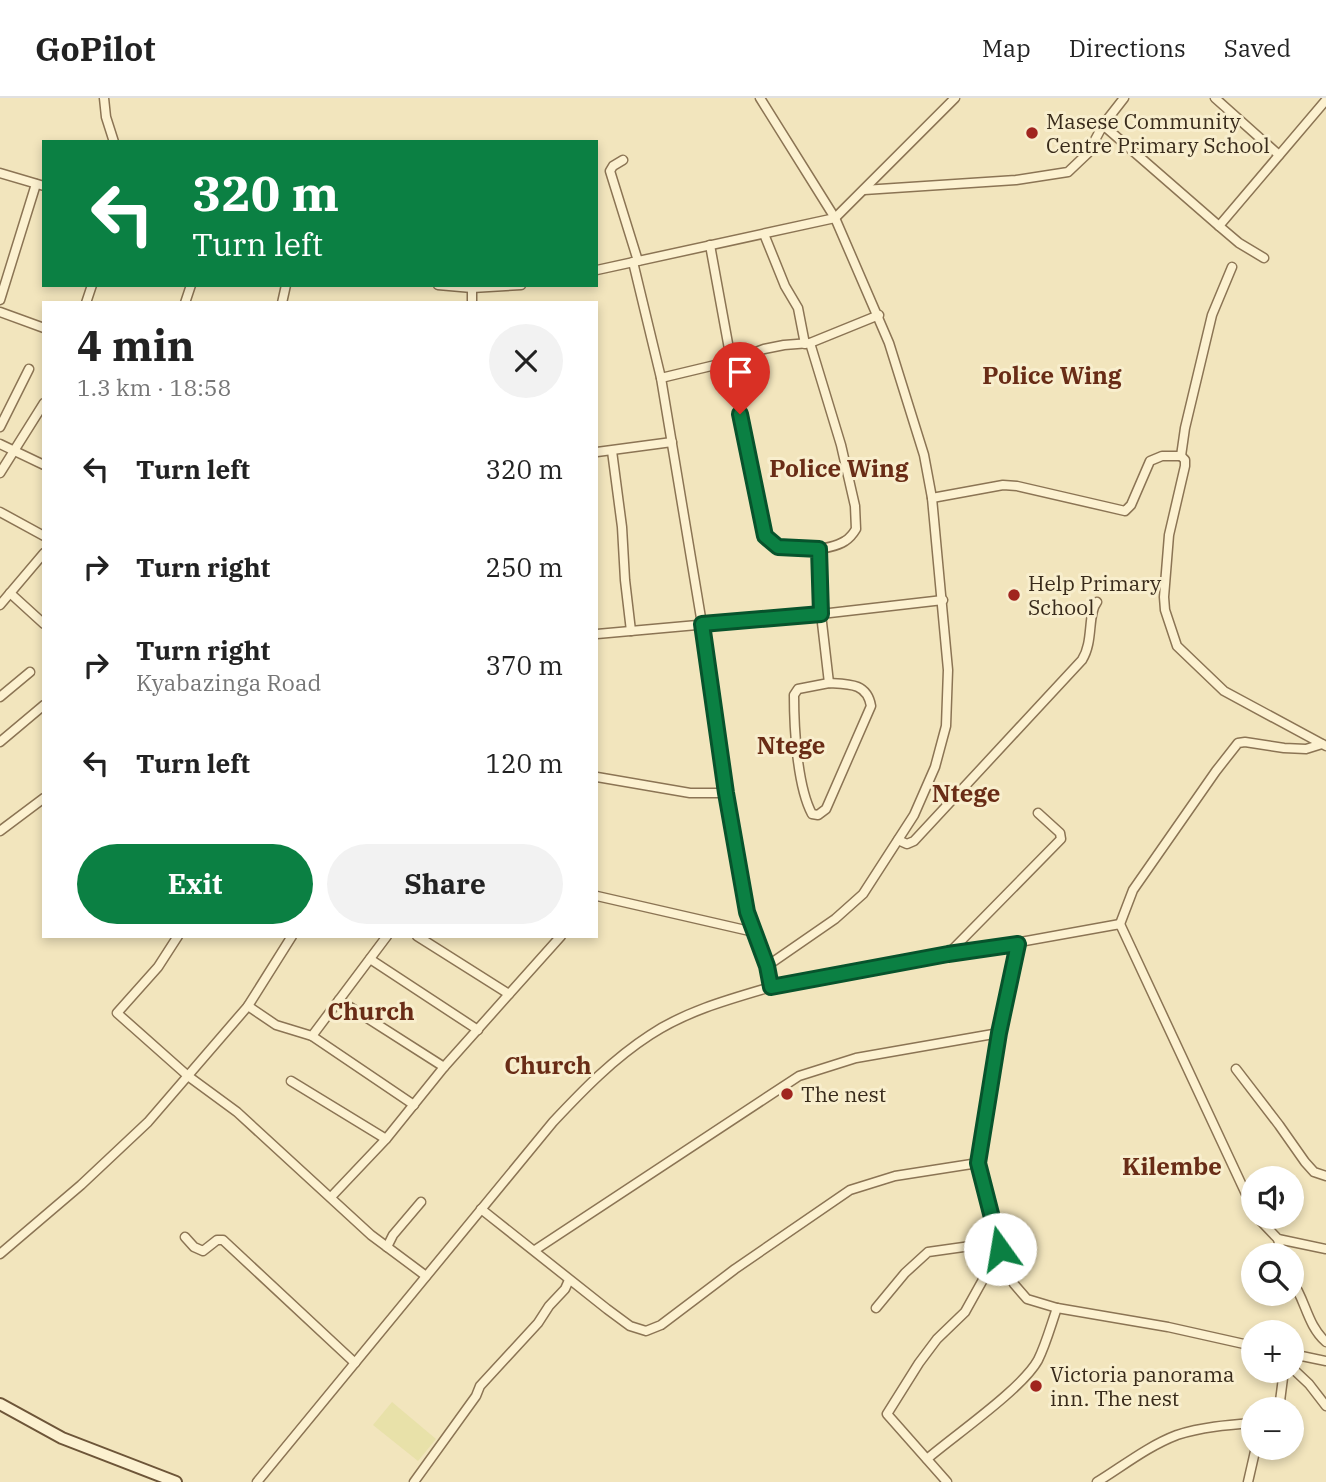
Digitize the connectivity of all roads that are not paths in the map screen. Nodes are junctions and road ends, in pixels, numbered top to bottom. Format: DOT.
graph roads {
  1 [pos="104,98"];
  2 [pos="760,98"];
  3 [pos="955,98"];
  4 [pos="1124,98"];
  5 [pos="1214,98"];
  6 [pos="1326,100"];
  7 [pos="943,102"];
  8 [pos="1103,125"];
  9 [pos="113,140"];
  10 [pos="1279,155"];
  11 [pos="623,160"];
  12 [pos="0,173"];
  13 [pos="40,185"];
  14 [pos="864,190"];
  15 [pos="835,218"];
  16 [pos="1219,226"];
  17 [pos="764,234"];
  18 [pos="710,245"];
  19 [pos="1264,258"];
  20 [pos="636,261"];
  21 [pos="1232,267"];
  22 [pos="598,270"];
  23 [pos="461,287"];
  24 [pos="488,287"];
  25 [pos="472,288"];
  26 [pos="0,300"];
  27 [pos="472,301"];
  28 [pos="0,312"];
  29 [pos="878,315"];
  30 [pos="42,327"];
  31 [pos="808,344"];
  32 [pos="732,361"];
  33 [pos="29,369"];
  34 [pos="661,378"];
  35 [pos="42,406"];
  36 [pos="0,427"];
  37 [pos="671,442"];
  38 [pos="0,444"];
  39 [pos="15,451"];
  40 [pos="612,451"];
  41 [pos="598,452"];
  42 [pos="1181,456"];
  43 [pos="42,464"];
  44 [pos="0,473"];
  45 [pos="933,498"];
  46 [pos="0,512"];
  47 [pos="42,535"];
  48 [pos="819,549"];
  49 [pos="42,555"];
  50 [pos="10,593"];
  51 [pos="943,600"];
  52 [pos="1097,602"];
  53 [pos="0,605"];
  54 [pos="821,614"];
  55 [pos="42,622"];
  56 [pos="702,624"];
  57 [pos="631,631"];
  58 [pos="598,634"];
  59 [pos="30,672"];
  60 [pos="829,683"];
  61 [pos="0,697"];
  62 [pos="42,707"];
  63 [pos="0,742"];
  64 [pos="1324,745"];
  65 [pos="598,777"];
  66 [pos="726,793"];
  67 [pos="42,800"];
  68 [pos="1038,813"];
  69 [pos="0,831"];
  70 [pos="898,840"];
  71 [pos="598,896"];
  72 [pos="1120,924"];
  73 [pos="754,932"];
  74 [pos="177,938"];
  75 [pos="291,938"];
  76 [pos="386,938"];
  77 [pos="420,938"];
  78 [pos="559,938"];
  79 [pos="1018,944"];
  80 [pos="948,954"];
  81 [pos="370,959"];
  82 [pos="767,966"];
  83 [pos="771,987"];
  84 [pos="509,994"];
  85 [pos="339,1000"];
  86 [pos="248,1006"];
  87 [pos="478,1030"];
  88 [pos="999,1033"];
  89 [pos="312,1036"];
  90 [pos="444,1067"];
  91 [pos="1236,1069"];
  92 [pos="188,1076"];
  93 [pos="291,1081"];
  94 [pos="414,1105"];
  95 [pos="386,1139"];
  96 [pos="978,1163"];
  97 [pos="1326,1176"];
  98 [pos="1241,1183"];
  99 [pos="331,1197"];
  100 [pos="421,1202"];
  101 [pos="481,1209"];
  102 [pos="1268,1229"];
  103 [pos="185,1237"];
  104 [pos="1278,1239"];
  105 [pos="1279,1243"];
  106 [pos="1000,1245"];
  107 [pos="387,1247"];
  108 [pos="535,1250"];
  109 [pos="1326,1250"];
  110 [pos="0,1254"];
  111 [pos="426,1276"];
  112 [pos="569,1280"];
  113 [pos="1304,1302"];
  114 [pos="876,1308"];
  115 [pos="1057,1308"];
  116 [pos="1326,1342"];
  117 [pos="1241,1343"];
  118 [pos="1304,1356"];
  119 [pos="1326,1361"];
  120 [pos="355,1363"];
  121 [pos="1304,1379"];
  122 [pos="0,1404"];
  123 [pos="1326,1406"];
  124 [pos="1241,1424"];
  125 [pos="927,1459"];
  126 [pos="1253,1460"];
  127 [pos="176,1482"];
  128 [pos="257,1482"];
  129 [pos="414,1482"];
  130 [pos="947,1482"];
  131 [pos="1097,1482"];
  132 [pos="1248,1482"];
  1 -- 9 [label="street"];
  2 -- 15 [label="street"];
  3 -- 7 [label="street"];
  4 -- 8 [label="street"];
  5 -- 10 [label="street"];
  6 -- 10 [label="street"];
  7 -- 14 [label="street"];
  8 -- 14 [label="street"];
  8 -- 16 [label="street"];
  10 -- 16 [label="street"];
  11 -- 20 [label="street"];
  12 -- 13 [label="street"];
  13 -- 26 [label="street"];
  14 -- 15 [label="street"];
  15 -- 17 [label="street"];
  15 -- 29 [label="street"];
  16 -- 19 [label="street"];
  17 -- 18 [label="street"];
  17 -- 31 [label="street"];
  18 -- 20 [label="street"];
  18 -- 32 [label="street"];
  20 -- 22 [label="street"];
  20 -- 34 [label="street"];
  21 -- 42 [label="street"];
  23 -- 25 [label="street"];
  24 -- 25 [label="street"];
  25 -- 27 [label="street"];
  28 -- 30 [label="street"];
  29 -- 31 [label="street"];
  29 -- 45 [label="street"];
  31 -- 32 [label="street"];
  31 -- 48 [label="street"];
  32 -- 34 [label="street"];
  32 -- 48 [label="street"];
  33 -- 36 [label="street"];
  34 -- 37 [label="street"];
  35 -- 39 [label="street"];
  37 -- 40 [label="street"];
  37 -- 56 [label="street"];
  38 -- 39 [label="street"];
  39 -- 43 [label="street"];
  39 -- 44 [label="street"];
  40 -- 41 [label="street"];
  40 -- 57 [label="street"];
  42 -- 45 [label="street"];
  42 -- 64 [label="street"];
  45 -- 51 [label="street"];
  46 -- 47 [label="street"];
  48 -- 54 [label="street"];
  49 -- 50 [label="street"];
  50 -- 53 [label="street"];
  50 -- 55 [label="street"];
  51 -- 54 [label="street"];
  51 -- 70 [label="street"];
  52 -- 70 [label="street"];
  54 -- 56 [label="street"];
  54 -- 60 [label="street"];
  56 -- 57 [label="street"];
  56 -- 66 [label="street"];
  57 -- 58 [label="street"];
  59 -- 61 [label="street"];
  60 -- 60 [label="street"];
  62 -- 63 [label="street"];
  64 -- 72 [label="street"];
  65 -- 66 [label="street"];
  66 -- 73 [label="street"];
  67 -- 69 [label="street"];
  68 -- 80 [label="street"];
  70 -- 82 [label="street"];
  71 -- 73 [label="street"];
  72 -- 79 [label="street"];
  72 -- 98 [label="street"];
  73 -- 82 [label="street"];
  74 -- 92 [label="street"];
  75 -- 86 [label="street"];
  76 -- 81 [label="street"];
  77 -- 84 [label="street"];
  78 -- 84 [label="street"];
  79 -- 80 [label="street"];
  79 -- 88 [label="street"];
  80 -- 83 [label="street"];
  81 -- 85 [label="street"];
  81 -- 87 [label="street"];
  82 -- 83 [label="street"];
  83 -- 101 [label="street"];
  84 -- 87 [label="street"];
  85 -- 89 [label="street"];
  85 -- 90 [label="street"];
  86 -- 89 [label="street"];
  86 -- 92 [label="street"];
  87 -- 90 [label="street"];
  88 -- 96 [label="street"];
  88 -- 108 [label="street"];
  89 -- 94 [label="street"];
  90 -- 94 [label="street"];
  91 -- 97 [label="street"];
  92 -- 99 [label="street"];
  92 -- 110 [label="street"];
  93 -- 95 [label="street"];
  94 -- 95 [label="street"];
  95 -- 99 [label="street"];
  96 -- 106 [label="street"];
  96 -- 112 [label="street"];
  99 -- 107 [label="street"];
  100 -- 107 [label="street"];
  101 -- 108 [label="street"];
  101 -- 111 [label="street"];
  102 -- 104 [label="street"];
  103 -- 120 [label="street"];
  104 -- 105 [label="street"];
  104 -- 109 [label="street"];
  106 -- 114 [label="street"];
  106 -- 115 [label="street"];
  106 -- 125 [label="street"];
  107 -- 111 [label="street"];
  108 -- 112 [label="street"];
  111 -- 120 [label="street"];
  112 -- 129 [label="street"];
  113 -- 116 [label="street"];
  115 -- 117 [label="street"];
  115 -- 125 [label="street"];
  118 -- 119 [label="street"];
  120 -- 128 [label="street"];
  121 -- 123 [label="street"];
  122 -- 127 [label="street"];
  124 -- 131 [label="street"];
  125 -- 130 [label="street"];
  126 -- 132 [label="street"];
}
